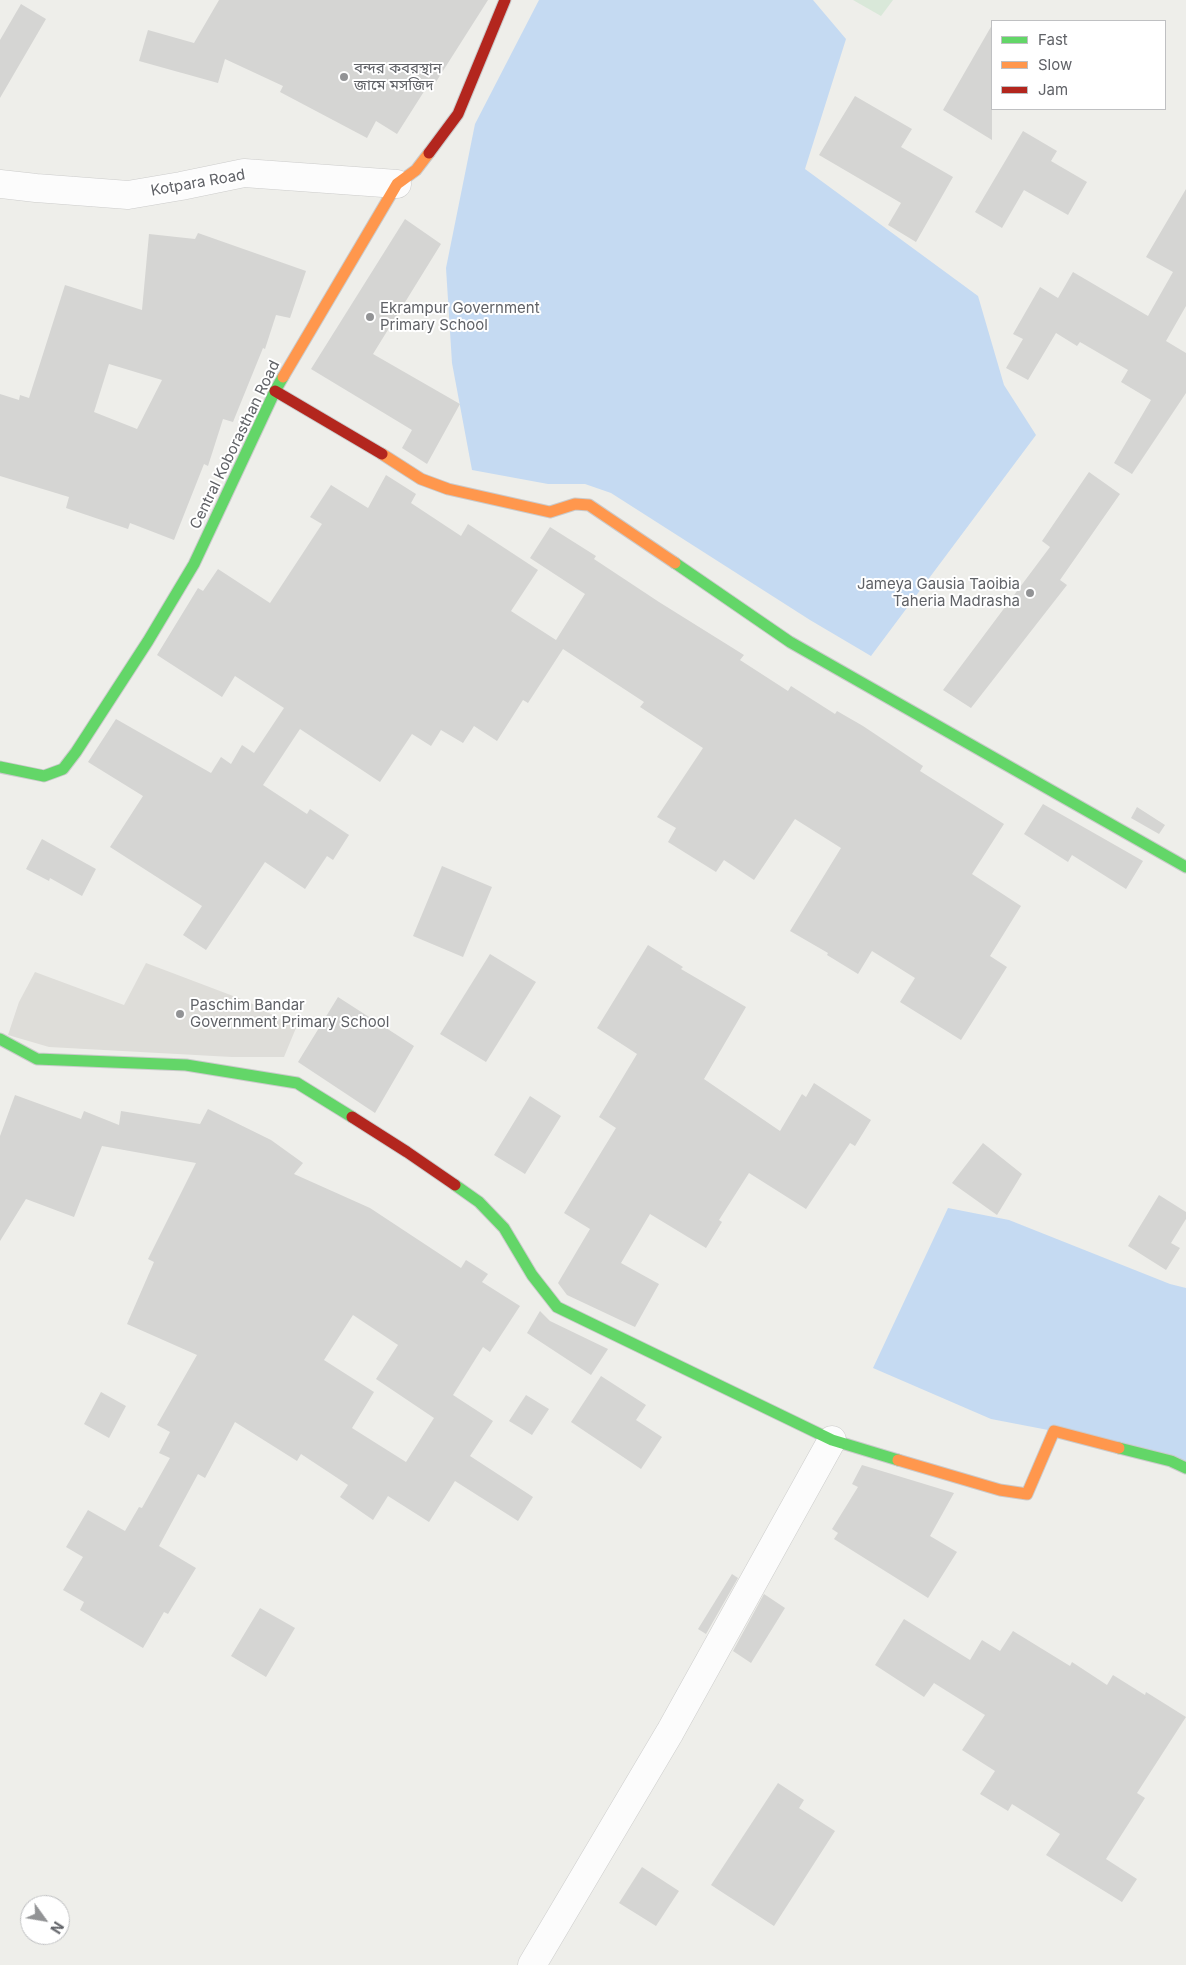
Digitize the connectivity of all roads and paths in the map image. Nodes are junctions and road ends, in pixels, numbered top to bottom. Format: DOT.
graph roads {
  1 [pos="506,0"];
  2 [pos="0,184"];
  3 [pos="397,184"];
  4 [pos="275,390"];
  5 [pos="0,767"];
  6 [pos="1186,867"];
  7 [pos="0,1039"];
  8 [pos="832,1440"];
  9 [pos="1186,1468"];
  10 [pos="532,1965"];
  1 -- 3 [label="street, Central Koborasthan Road"];
  2 -- 3 [label="street, Kotpara Road"];
  3 -- 4 [label="street, Central Koborasthan Road"];
  4 -- 5 [label="street, Central Koborasthan Road"];
  4 -- 6 [label="street"];
  7 -- 8 [label="street"];
  8 -- 9 [label="street"];
  8 -- 10 [label="street"];
}
